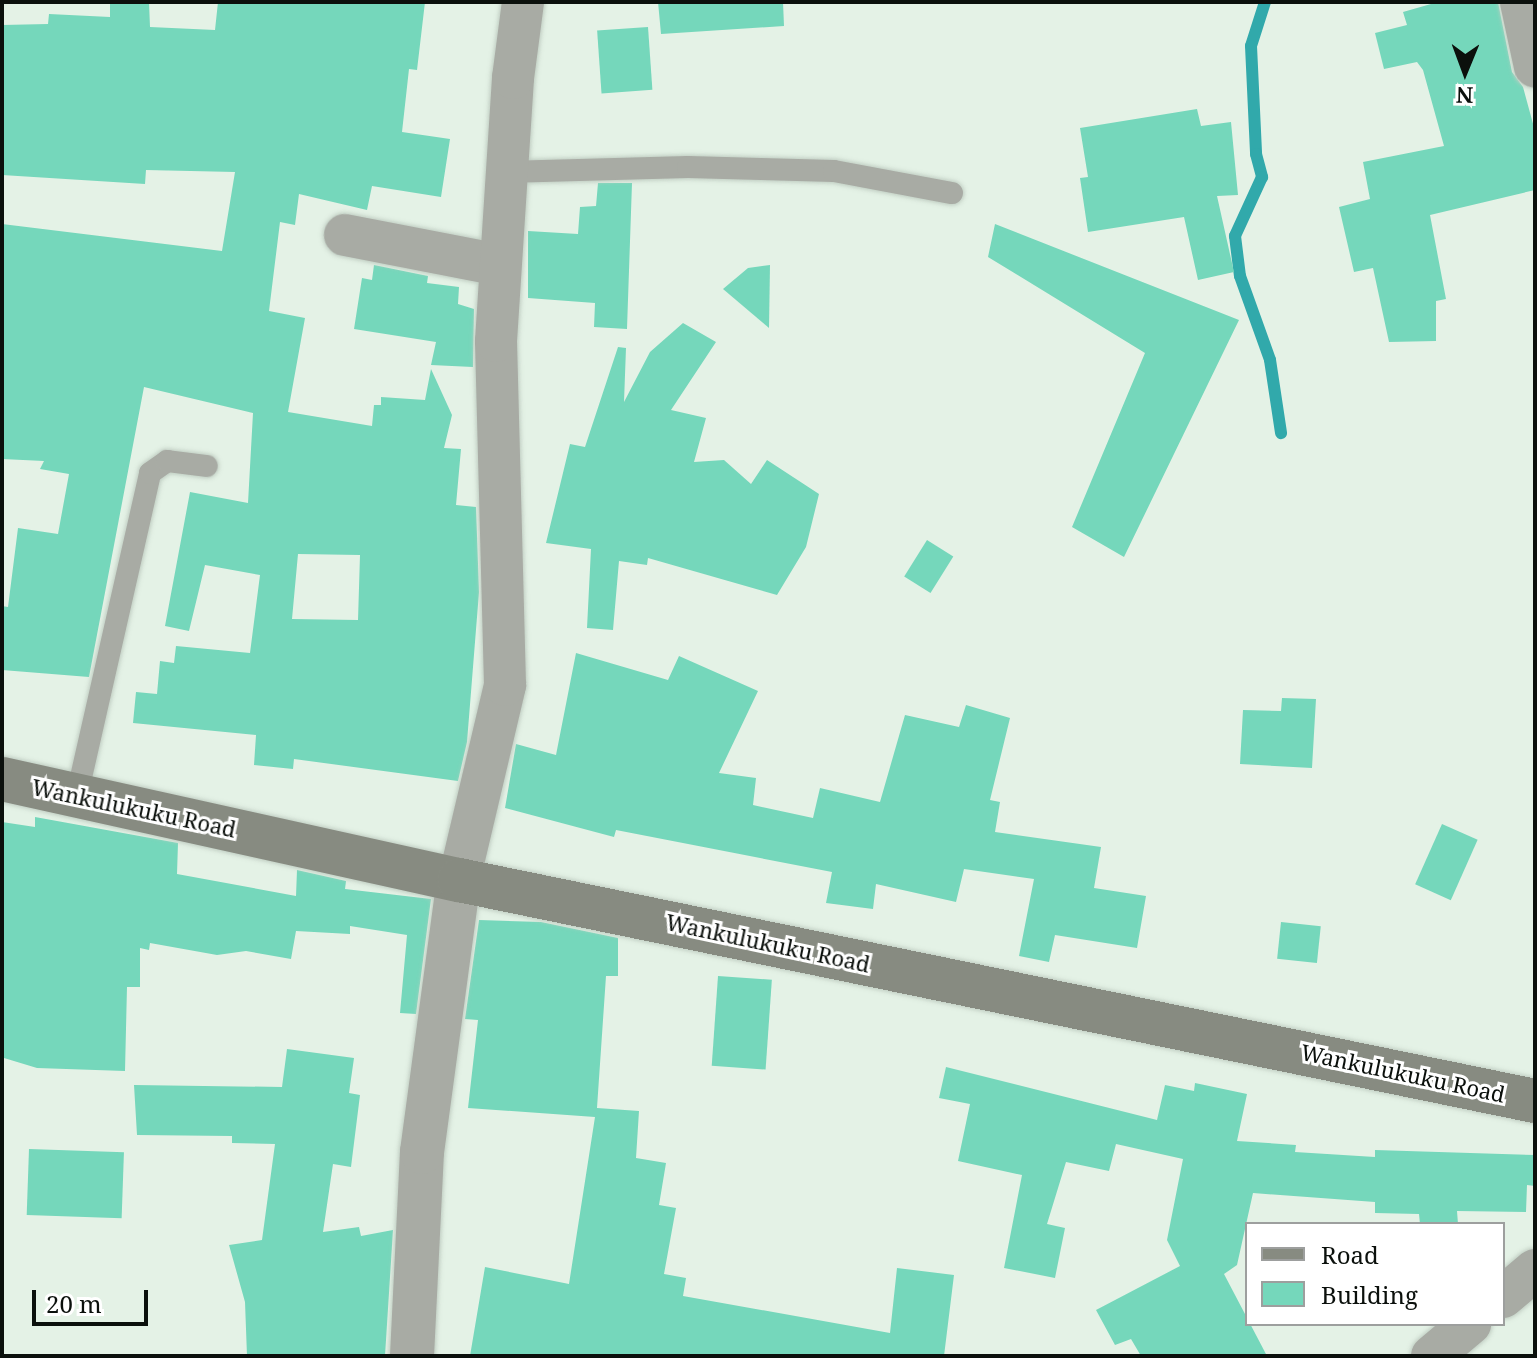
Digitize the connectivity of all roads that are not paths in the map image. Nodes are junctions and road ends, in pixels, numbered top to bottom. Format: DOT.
graph roads {
  1 [pos="523,2"];
  2 [pos="1521,2"];
  3 [pos="1535,67"];
  4 [pos="506,172"];
  5 [pos="952,193"];
  6 [pos="345,235"];
  7 [pos="499,265"];
  8 [pos="207,466"];
  9 [pos="2,779"];
  10 [pos="77,795"];
  11 [pos="459,880"];
  12 [pos="1535,1101"];
  13 [pos="1535,1270"];
  14 [pos="1505,1295"];
  15 [pos="1468,1326"];
  16 [pos="412,1356"];
  17 [pos="1432,1356"];
  1 -- 4 [label="street"];
  2 -- 3 [label="street"];
  4 -- 5 [label="lane"];
  4 -- 7 [label="street"];
  6 -- 7 [label="street"];
  7 -- 11 [label="street"];
  8 -- 10 [label="lane"];
  9 -- 10 [label="main road, Wankulukuku Road"];
  10 -- 11 [label="main road, Wankulukuku Road"];
  11 -- 12 [label="main road, Wankulukuku Road"];
  11 -- 16 [label="street"];
  13 -- 14 [label="street"];
  15 -- 17 [label="street"];
}
